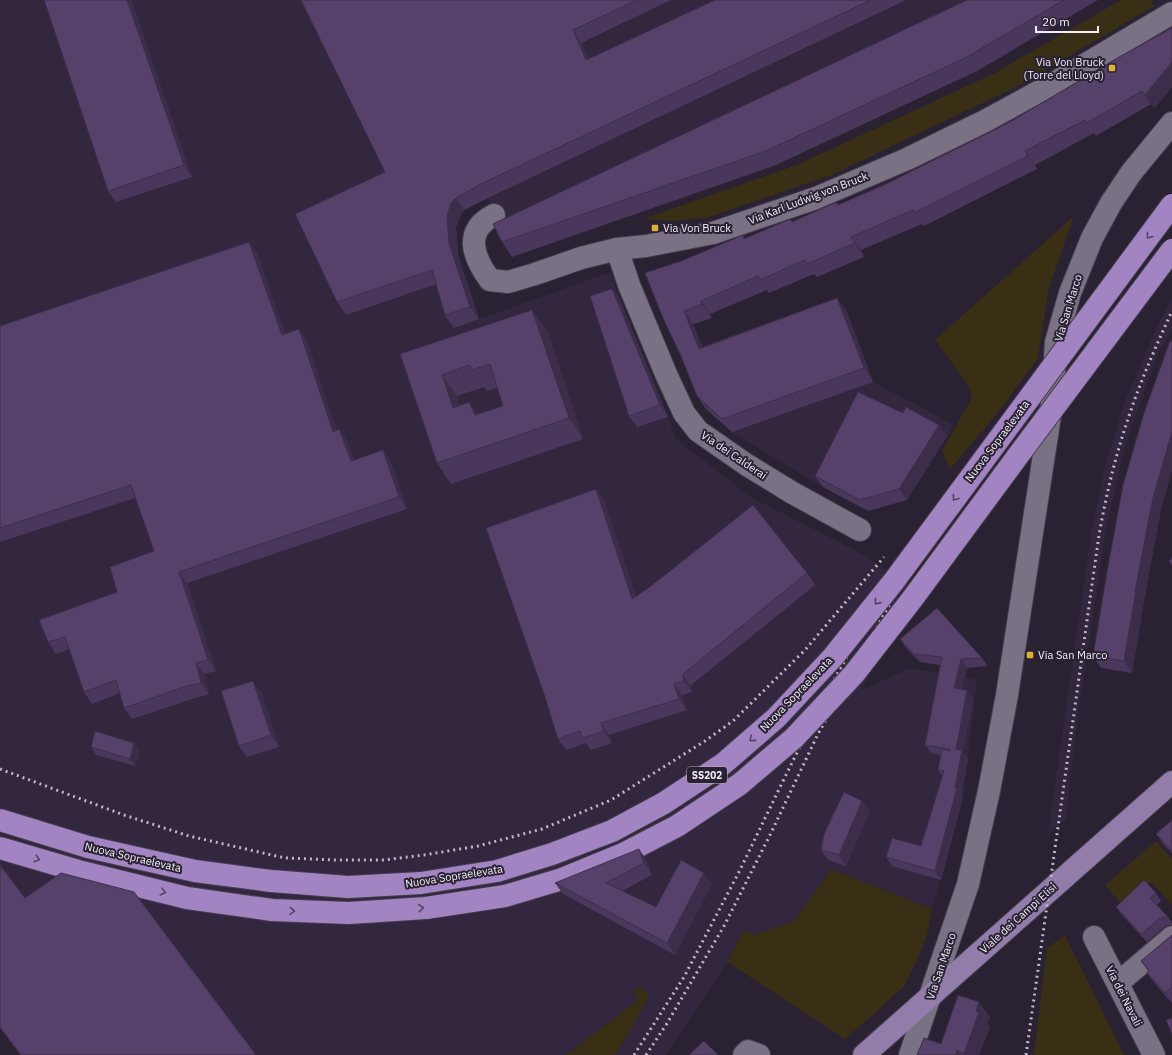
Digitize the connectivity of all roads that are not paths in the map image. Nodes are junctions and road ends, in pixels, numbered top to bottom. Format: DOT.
graph roads {
  1 [pos="1172,13"];
  2 [pos="1172,123"];
  3 [pos="1172,205"];
  4 [pos="494,215"];
  5 [pos="617,249"];
  6 [pos="1172,250"];
  7 [pos="860,530"];
  8 [pos="1172,782"];
  9 [pos="0,820"];
  10 [pos="0,848"];
  11 [pos="1094,937"];
  12 [pos="1172,937"];
  13 [pos="1118,983"];
  14 [pos="931,995"];
  15 [pos="744,1055"];
  16 [pos="759,1055"];
  17 [pos="864,1055"];
  18 [pos="910,1055"];
  19 [pos="1154,1055"];
  1 -- 5 [label="street, Via Karl Ludwig von Bruck"];
  2 -- 14 [label="street, Via San Marco"];
  3 -- 9 [label="highway, Nuova Sopraelevata / SS202, one-way, bridge"];
  4 -- 5 [label="street, Via Karl Ludwig von Bruck"];
  5 -- 7 [label="street, Via dei Calderai"];
  10 -- 6 [label="highway, SS202, one-way, bridge"];
  8 -- 14 [label="main road, Viale dei Campi Elisi"];
  11 -- 13 [label="street, Via dei Navali"];
  12 -- 13 [label="street"];
  13 -- 19 [label="street, Via dei Navali"];
  14 -- 17 [label="main road, Viale dei Campi Elisi"];
  14 -- 18 [label="street, Via San Marco"];
  15 -- 16 [label="street"];
}
